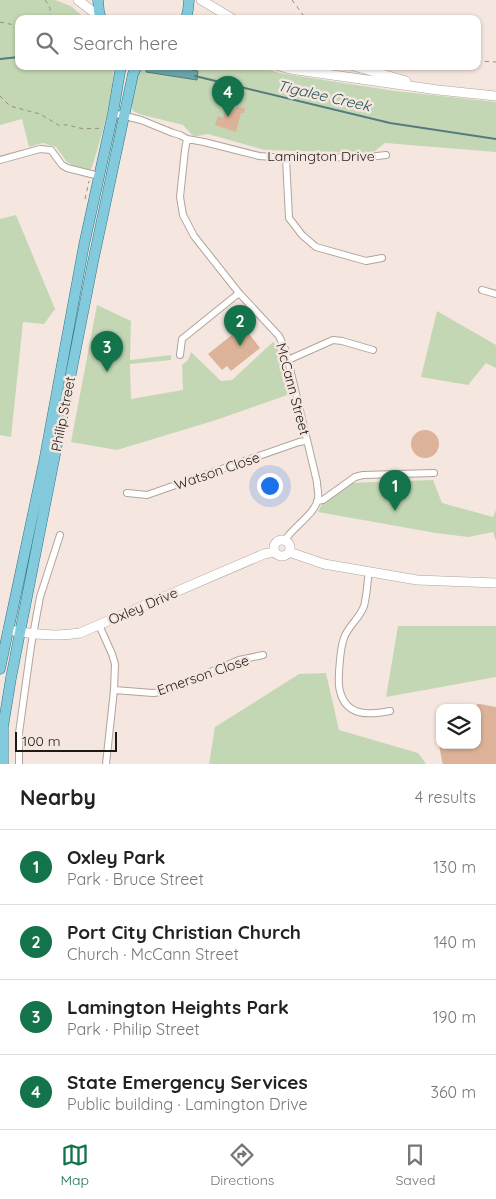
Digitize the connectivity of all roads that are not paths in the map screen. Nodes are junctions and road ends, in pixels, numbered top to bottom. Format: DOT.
graph roads {
  1 [pos="78,0"];
  2 [pos="98,0"];
  3 [pos="189,0"];
  4 [pos="202,0"];
  5 [pos="96,15"];
  6 [pos="100,15"];
  7 [pos="187,15"];
  8 [pos="226,15"];
  9 [pos="120,70"];
  10 [pos="135,70"];
  11 [pos="297,70"];
  12 [pos="368,70"];
  13 [pos="438,90"];
  14 [pos="496,96"];
  15 [pos="113,114"];
  16 [pos="124,116"];
  17 [pos="187,139"];
  18 [pos="386,155"];
  19 [pos="286,158"];
  20 [pos="0,160"];
  21 [pos="99,176"];
  22 [pos="382,258"];
  23 [pos="482,290"];
  24 [pos="239,293"];
  25 [pos="496,294"];
  26 [pos="373,350"];
  27 [pos="180,355"];
  28 [pos="288,360"];
  29 [pos="306,441"];
  30 [pos="434,473"];
  31 [pos="127,493"];
  32 [pos="318,501"];
  33 [pos="60,535"];
  34 [pos="285,540"];
  35 [pos="274,552"];
  36 [pos="289,552"];
  37 [pos="369,572"];
  38 [pos="496,582"];
  39 [pos="99,624"];
  40 [pos="8,630"];
  41 [pos="20,632"];
  42 [pos="33,634"];
  43 [pos="263,655"];
  44 [pos="0,669"];
  45 [pos="114,690"];
  46 [pos="390,711"];
  47 [pos="3,764"];
  48 [pos="19,764"];
  49 [pos="106,764"];
  1 -- 5 [label="street"];
  2 -- 6 [label="main road"];
  3 -- 7 [label="main road"];
  4 -- 8 [label="street"];
  9 -- 15 [label="main road, Philip Street"];
  10 -- 16 [label="main road, Philip Street"];
  11 -- 13 [label="street"];
  12 -- 13 [label="street"];
  13 -- 14 [label="street"];
  15 -- 16 [label="street, Lamington Drive"];
  15 -- 21 [label="main road, Philip Street"];
  16 -- 17 [label="street, Lamington Drive"];
  16 -- 41 [label="main road, Philip Street"];
  17 -- 19 [label="street, Lamington Drive"];
  17 -- 24 [label="street, McCann Street"];
  18 -- 19 [label="street, Lamington Drive"];
  19 -- 22 [label="street"];
  20 -- 21 [label="street"];
  21 -- 40 [label="main road, Philip Street"];
  23 -- 25 [label="street"];
  24 -- 27 [label="street"];
  24 -- 28 [label="street, McCann Street"];
  26 -- 28 [label="street"];
  28 -- 29 [label="street, McCann Street"];
  29 -- 31 [label="street, Watson Close"];
  29 -- 32 [label="street, McCann Street"];
  30 -- 32 [label="street"];
  32 -- 34 [label="street"];
  33 -- 42 [label="street"];
  34 -- 35 [label="street"];
  34 -- 36 [label="street"];
  35 -- 36 [label="street"];
  35 -- 39 [label="street, Oxley Drive"];
  36 -- 37 [label="street"];
  37 -- 38 [label="street"];
  37 -- 46 [label="street"];
  39 -- 42 [label="street, Oxley Drive"];
  39 -- 45 [label="street"];
  40 -- 41 [label="street, Oxley Drive"];
  40 -- 44 [label="main road, Philip Street"];
  41 -- 42 [label="street, Oxley Drive"];
  41 -- 47 [label="main road, Philip Street"];
  42 -- 48 [label="street"];
  43 -- 45 [label="street, Emerson Close"];
  45 -- 49 [label="street"];
}
